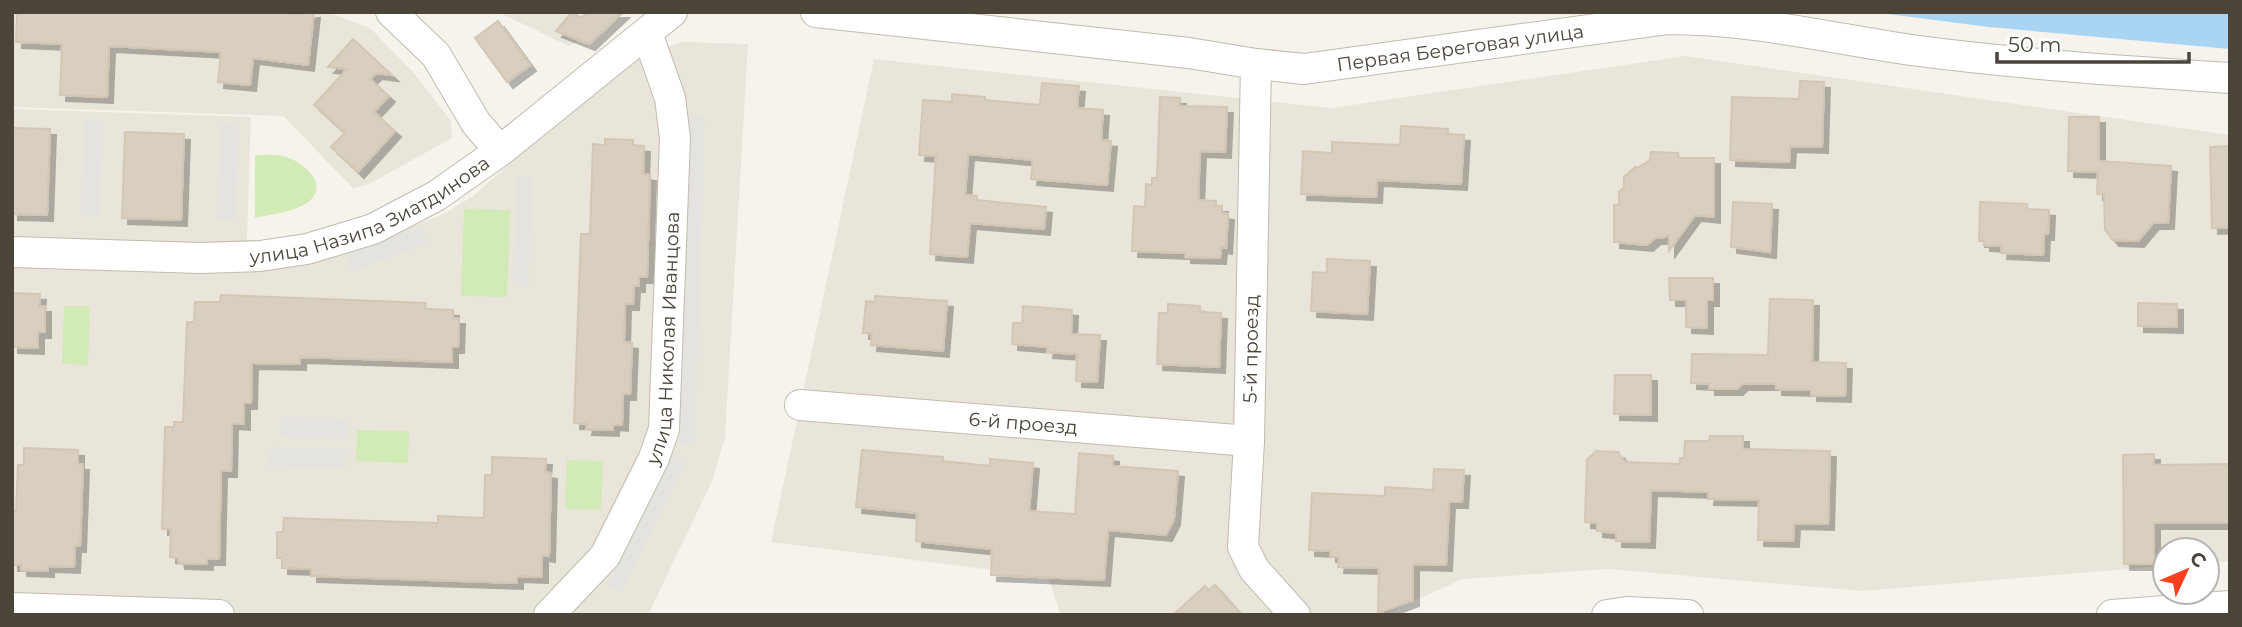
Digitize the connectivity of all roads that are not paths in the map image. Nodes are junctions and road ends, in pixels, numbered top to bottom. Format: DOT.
graph roads {
  1 [pos="391,12"];
  2 [pos="671,12"];
  3 [pos="816,12"];
  4 [pos="647,33"];
  5 [pos="1256,64"];
  6 [pos="2230,78"];
  7 [pos="500,151"];
  8 [pos="12,252"];
  9 [pos="800,405"];
  10 [pos="1248,440"];
  11 [pos="2230,606"];
  12 [pos="12,608"];
  13 [pos="219,615"];
  14 [pos="549,615"];
  15 [pos="1295,615"];
  16 [pos="1607,615"];
  17 [pos="1688,615"];
  18 [pos="2112,615"];
  1 -- 7 [label="street"];
  2 -- 4 [label="street, улица Назипа Зиатдинова"];
  3 -- 5 [label="street, Первая Береговая улица"];
  4 -- 7 [label="street, улица Назипа Зиатдинова"];
  4 -- 14 [label="street, улица Николая Иванцова"];
  5 -- 6 [label="street, Первая Береговая улица"];
  5 -- 10 [label="street, 5-й проезд"];
  7 -- 8 [label="street, улица Назипа Зиатдинова"];
  9 -- 10 [label="street, 6-й проезд"];
  10 -- 15 [label="street, 5-й проезд"];
  11 -- 18 [label="street"];
  12 -- 13 [label="street"];
  16 -- 17 [label="street"];
}
